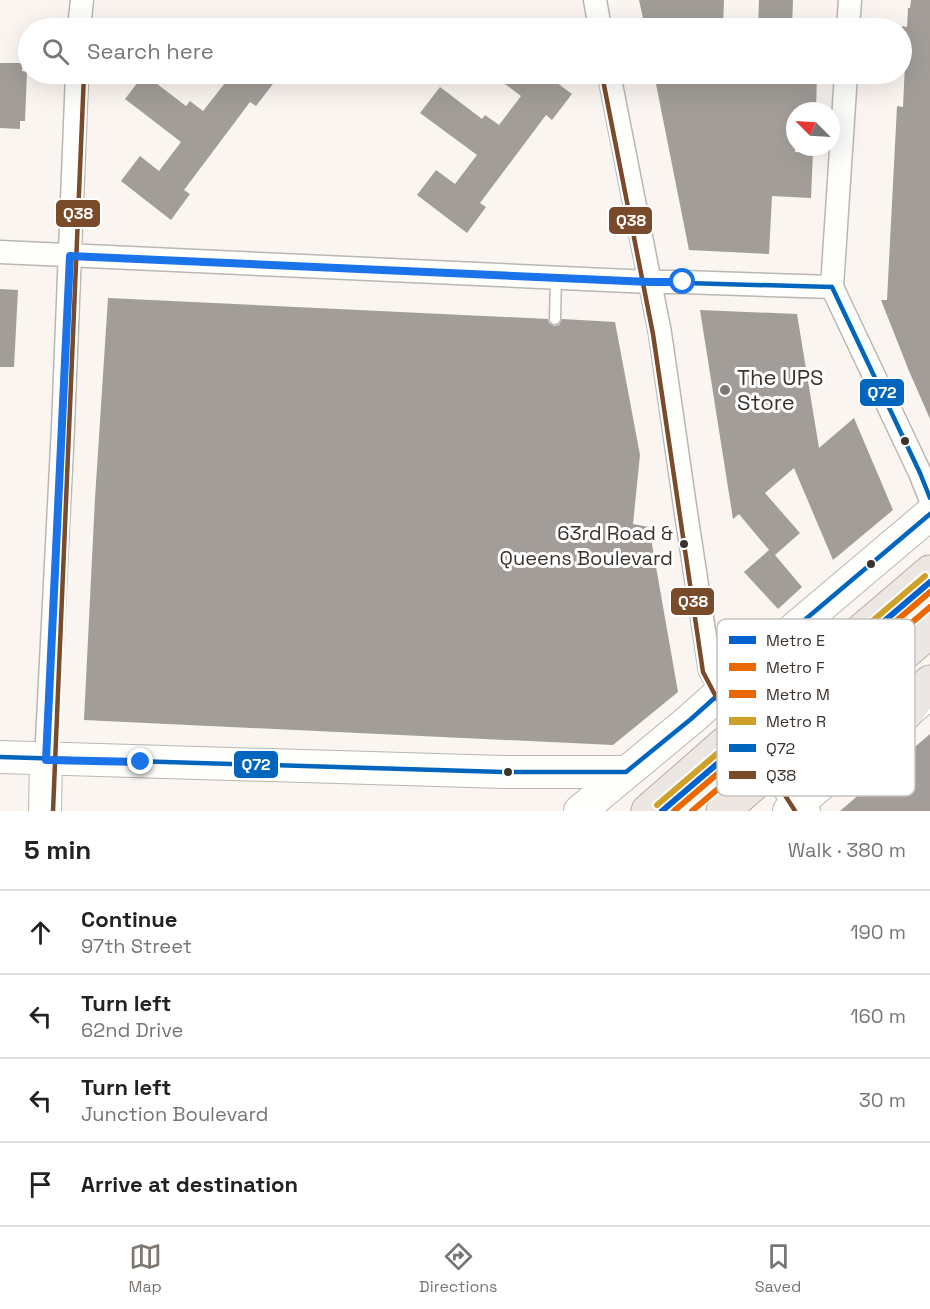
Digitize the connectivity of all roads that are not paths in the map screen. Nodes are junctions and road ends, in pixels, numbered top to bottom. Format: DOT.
graph roads {
  1 [pos="75,0"];
  2 [pos="595,0"];
  3 [pos="850,0"];
  4 [pos="78,18"];
  5 [pos="598,18"];
  6 [pos="849,18"];
  7 [pos="77,84"];
  8 [pos="611,84"];
  9 [pos="845,84"];
  10 [pos="0,252"];
  11 [pos="70,256"];
  12 [pos="556,277"];
  13 [pos="650,282"];
  14 [pos="832,287"];
  15 [pos="555,319"];
  16 [pos="930,498"];
  17 [pos="930,514"];
  18 [pos="930,572"];
  19 [pos="807,619"];
  20 [pos="875,619"];
  21 [pos="930,631"];
  22 [pos="915,644"];
  23 [pos="717,682"];
  24 [pos="930,682"];
  25 [pos="930,693"];
  26 [pos="717,696"];
  27 [pos="915,701"];
  28 [pos="915,706"];
  29 [pos="717,751"];
  30 [pos="0,757"];
  31 [pos="46,760"];
  32 [pos="626,772"];
  33 [pos="740,796"];
  34 [pos="811,796"];
  35 [pos="797,808"];
  36 [pos="45,811"];
  37 [pos="580,811"];
  38 [pos="648,811"];
  39 [pos="723,811"];
  1 -- 4 [label="street"];
  2 -- 5 [label="street"];
  3 -- 6 [label="street"];
  7 -- 11 [label="street"];
  8 -- 13 [label="street"];
  9 -- 14 [label="street"];
  10 -- 11 [label="street"];
  11 -- 12 [label="street"];
  11 -- 31 [label="street"];
  12 -- 13 [label="street"];
  12 -- 15 [label="lane"];
  13 -- 14 [label="street"];
  13 -- 23 [label="street"];
  14 -- 16 [label="street"];
  17 -- 19 [label="street"];
  18 -- 20 [label="main road"];
  21 -- 22 [label="main road"];
  24 -- 27 [label="main road"];
  25 -- 28 [label="street"];
  26 -- 32 [label="street"];
  29 -- 38 [label="main road"];
  30 -- 31 [label="street"];
  31 -- 32 [label="street"];
  31 -- 36 [label="street"];
  32 -- 37 [label="street"];
  33 -- 39 [label="main road"];
  34 -- 35 [label="street"];
}
